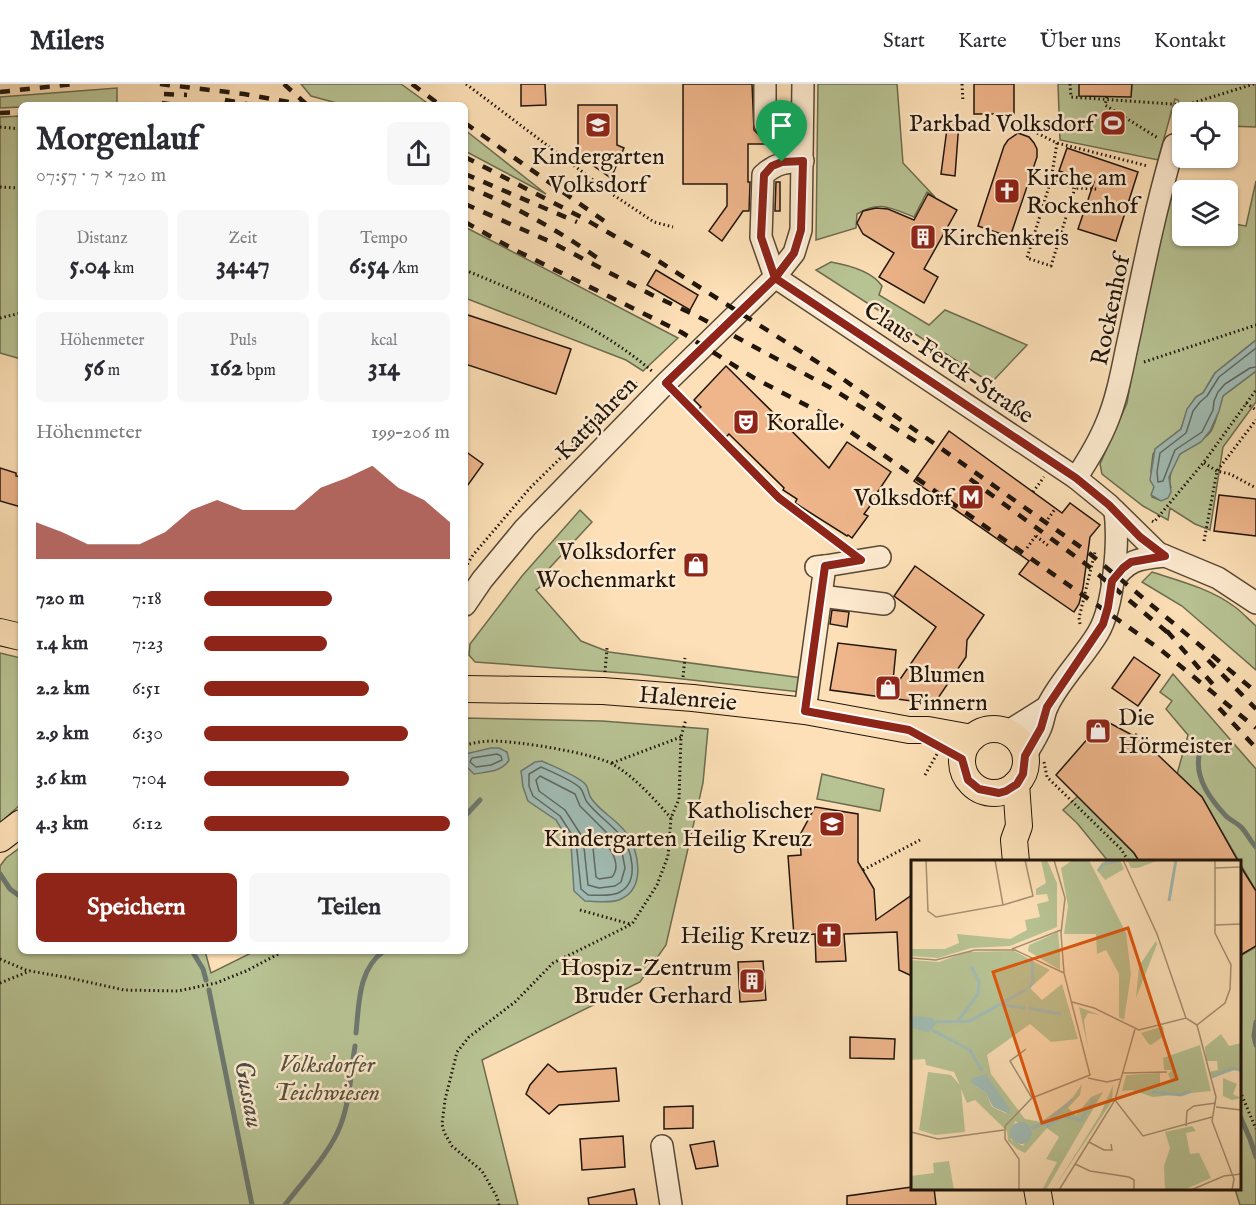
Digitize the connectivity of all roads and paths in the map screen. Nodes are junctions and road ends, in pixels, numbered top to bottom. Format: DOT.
graph roads {
  1 [pos="466,84"];
  2 [pos="765,84"];
  3 [pos="803,84"];
  4 [pos="962,84"];
  5 [pos="1070,84"];
  6 [pos="1254,84"];
  7 [pos="1107,98"];
  8 [pos="963,102"];
  9 [pos="1196,102"];
  10 [pos="1172,104"];
  11 [pos="765,124"];
  12 [pos="0,127"];
  13 [pos="1025,127"];
  14 [pos="18,129"];
  15 [pos="1057,143"];
  16 [pos="1172,144"];
  17 [pos="1172,152"];
  18 [pos="803,161"];
  19 [pos="1166,171"];
  20 [pos="1050,180"];
  21 [pos="0,187"];
  22 [pos="18,188"];
  23 [pos="1075,188"];
  24 [pos="1097,189"];
  25 [pos="673,227"];
  26 [pos="468,271"];
  27 [pos="775,278"];
  28 [pos="18,314"];
  29 [pos="0,318"];
  30 [pos="1256,325"];
  31 [pos="1123,369"];
  32 [pos="642,378"];
  33 [pos="666,383"];
  34 [pos="1256,390"];
  35 [pos="1246,403"];
  36 [pos="1256,410"];
  37 [pos="1256,420"];
  38 [pos="1204,462"];
  39 [pos="1217,471"];
  40 [pos="1076,478"];
  41 [pos="1036,488"];
  42 [pos="1256,488"];
  43 [pos="1033,492"];
  44 [pos="1055,509"];
  45 [pos="1115,511"];
  46 [pos="1149,518"];
  47 [pos="1048,519"];
  48 [pos="1204,541"];
  49 [pos="1050,547"];
  50 [pos="1027,549"];
  51 [pos="1096,549"];
  52 [pos="1165,556"];
  53 [pos="870,558"];
  54 [pos="468,563"];
  55 [pos="1112,581"];
  56 [pos="820,596"];
  57 [pos="468,601"];
  58 [pos="1256,603"];
  59 [pos="884,604"];
  60 [pos="1079,618"];
  61 [pos="0,632"];
  62 [pos="18,636"];
  63 [pos="468,689"];
  64 [pos="1047,707"];
  65 [pos="805,711"];
  66 [pos="1007,732"];
  67 [pos="468,744"];
  68 [pos="958,748"];
  69 [pos="1034,757"];
  70 [pos="612,764"];
  71 [pos="925,775"];
  72 [pos="1017,784"];
  73 [pos="992,793"];
  74 [pos="671,818"];
  75 [pos="18,825"];
  76 [pos="0,840"];
  77 [pos="920,840"];
  78 [pos="1015,850"];
  79 [pos="1128,860"];
  80 [pos="863,870"];
  81 [pos="580,910"];
  82 [pos="632,924"];
  83 [pos="278,954"];
  84 [pos="0,959"];
  85 [pos="30,971"];
  86 [pos="0,983"];
  87 [pos="1241,1095"];
  88 [pos="1256,1129"];
  89 [pos="662,1146"];
  90 [pos="1038,1190"];
  91 [pos="499,1205"];
  92 [pos="671,1205"];
  93 [pos="1040,1205"];
  1 -- 25 [label="path"];
  2 -- 11 [label="street"];
  3 -- 18 [label="street"];
  4 -- 8 [label="path"];
  5 -- 7 [label="path"];
  6 -- 9 [label="path"];
  7 -- 10 [label="path"];
  7 -- 16 [label="path"];
  12 -- 14 [label="path"];
  13 -- 15 [label="path"];
  15 -- 19 [label="path"];
  15 -- 20 [label="path"];
  17 -- 19 [label="street, Rockenhof"];
  18 -- 27 [label="street"];
  18 -- 27 [label="street"];
  19 -- 31 [label="street, Rockenhof"];
  20 -- 23 [label="path"];
  20 -- 23 [label="path"];
  21 -- 22 [label="path"];
  23 -- 24 [label="path"];
  26 -- 33 [label="path"];
  27 -- 33 [label="street, Kattjahren"];
  27 -- 40 [label="street, Claus-Ferck-Straße"];
  28 -- 29 [label="path"];
  30 -- 31 [label="path"];
  31 -- 40 [label="street, Rockenhof"];
  32 -- 54 [label="path"];
  33 -- 53 [label="path"];
  33 -- 57 [label="street, Kattjahren"];
  34 -- 35 [label="path"];
  35 -- 36 [label="path"];
  35 -- 38 [label="path"];
  37 -- 39 [label="path"];
  38 -- 39 [label="path"];
  38 -- 46 [label="path"];
  39 -- 42 [label="path"];
  39 -- 48 [label="path"];
  40 -- 45 [label="street, Claus-Ferck-Straße"];
  41 -- 43 [label="path"];
  44 -- 47 [label="path"];
  45 -- 52 [label="street, Claus-Ferck-Straße"];
  45 -- 55 [label="street"];
  49 -- 50 [label="path"];
  51 -- 60 [label="path"];
  52 -- 55 [label="street"];
  52 -- 58 [label="street, Claus-Ferck-Straße"];
  53 -- 56 [label="street"];
  55 -- 64 [label="street"];
  56 -- 59 [label="street"];
  56 -- 65 [label="street"];
  61 -- 62 [label="main road"];
  63 -- 65 [label="main road, Halenreie"];
  64 -- 66 [label="street"];
  64 -- 69 [label="street"];
  65 -- 68 [label="main road, Halenreie"];
  66 -- 68 [label="main road"];
  66 -- 69 [label="main road"];
  67 -- 70 [label="path"];
  68 -- 71 [label="path"];
  68 -- 73 [label="main road"];
  69 -- 72 [label="main road"];
  69 -- 79 [label="path"];
  70 -- 74 [label="path"];
  70 -- 74 [label="path"];
  72 -- 73 [label="main road"];
  72 -- 78 [label="main road"];
  73 -- 78 [label="main road"];
  74 -- 82 [label="path"];
  75 -- 76 [label="main road"];
  77 -- 80 [label="path"];
  81 -- 82 [label="path"];
  82 -- 91 [label="path"];
  83 -- 85 [label="path"];
  84 -- 85 [label="path"];
  85 -- 86 [label="path"];
  87 -- 88 [label="path"];
  89 -- 92 [label="street"];
  90 -- 93 [label="main road"];
}
